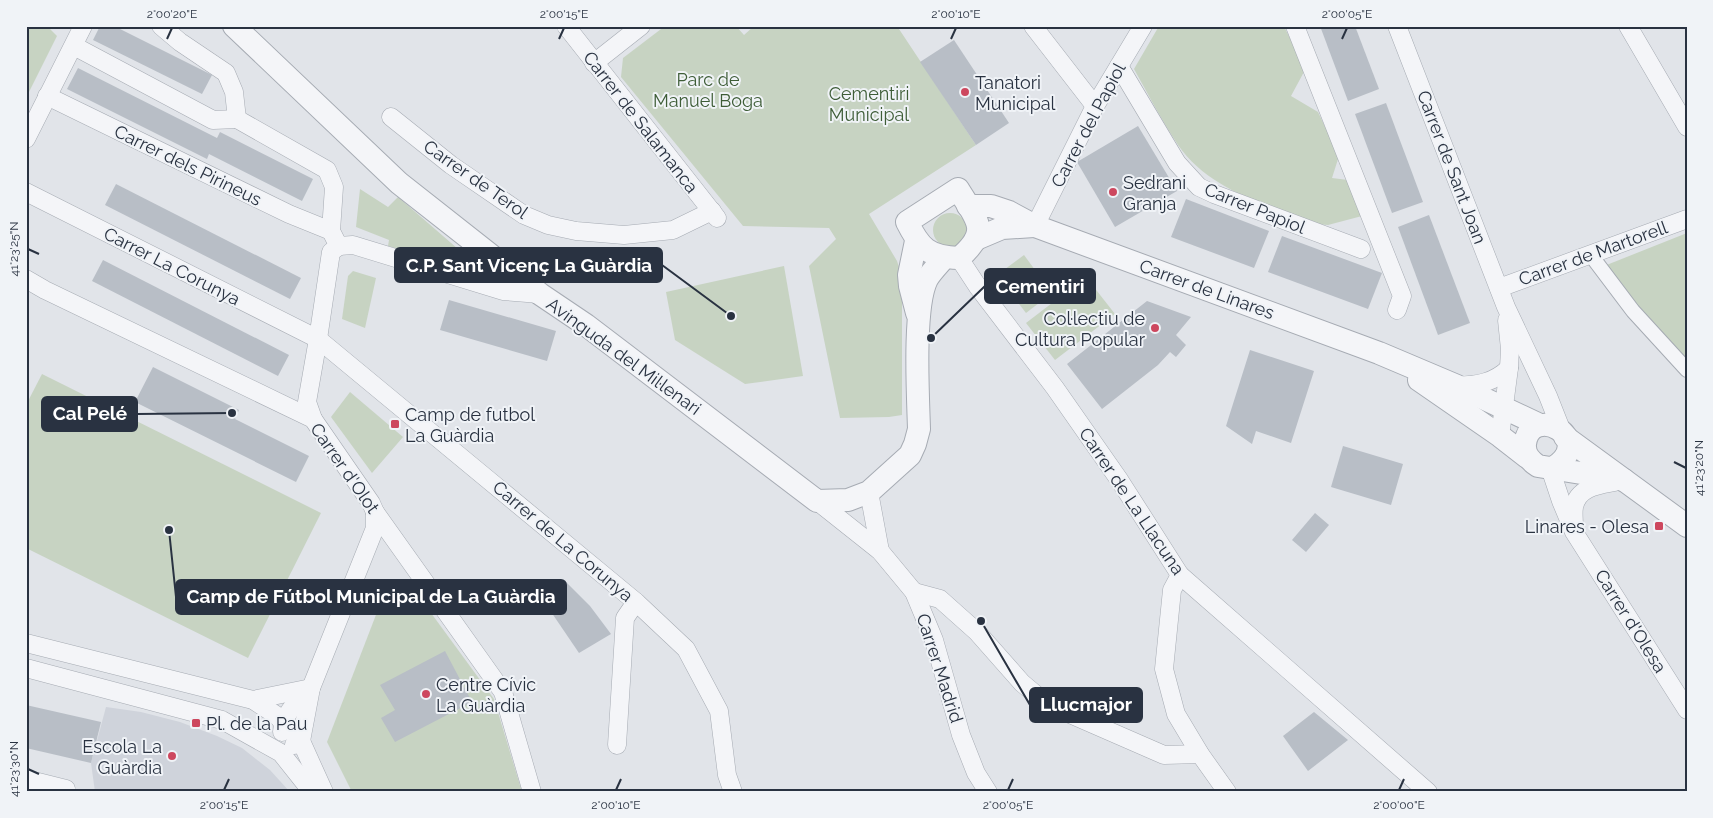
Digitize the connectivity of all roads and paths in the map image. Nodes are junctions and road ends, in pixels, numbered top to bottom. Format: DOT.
graph roads {
  1 [pos="83,26"];
  2 [pos="160,26"];
  3 [pos="234,26"];
  4 [pos="566,26"];
  5 [pos="641,26"];
  6 [pos="1032,26"];
  7 [pos="1143,26"];
  8 [pos="1295,26"];
  9 [pos="1397,26"];
  10 [pos="1628,26"];
  11 [pos="74,46"];
  12 [pos="594,62"];
  13 [pos="1119,66"];
  14 [pos="48,96"];
  15 [pos="1096,106"];
  16 [pos="391,117"];
  17 [pos="237,119"];
  18 [pos="1687,127"];
  19 [pos="26,139"];
  20 [pos="26,192"];
  21 [pos="968,206"];
  22 [pos="714,215"];
  23 [pos="1687,219"];
  24 [pos="1035,226"];
  25 [pos="335,238"];
  26 [pos="976,239"];
  27 [pos="916,241"];
  28 [pos="1361,250"];
  29 [pos="1590,254"];
  30 [pos="951,258"];
  31 [pos="26,279"];
  32 [pos="1499,288"];
  33 [pos="540,294"];
  34 [pos="1506,307"];
  35 [pos="1396,310"];
  36 [pos="919,321"];
  37 [pos="318,339"];
  38 [pos="1379,353"];
  39 [pos="1509,368"];
  40 [pos="1687,370"];
  41 [pos="1457,386"];
  42 [pos="1503,407"];
  43 [pos="313,419"];
  44 [pos="1555,430"];
  45 [pos="1500,436"];
  46 [pos="1527,457"];
  47 [pos="1551,468"];
  48 [pos="1624,480"];
  49 [pos="869,492"];
  50 [pos="817,501"];
  51 [pos="375,512"];
  52 [pos="1687,526"];
  53 [pos="1574,532"];
  54 [pos="880,551"];
  55 [pos="1180,575"];
  56 [pos="914,592"];
  57 [pos="636,602"];
  58 [pos="26,643"];
  59 [pos="26,668"];
  60 [pos="311,688"];
  61 [pos="253,700"];
  62 [pos="1687,710"];
  63 [pos="282,722"];
  64 [pos="301,740"];
  65 [pos="617,745"];
  66 [pos="281,753"];
  67 [pos="1200,754"];
  68 [pos="26,779"];
  69 [pos="66,789"];
  70 [pos="312,792"];
  71 [pos="324,792"];
  72 [pos="532,792"];
  73 [pos="733,792"];
  74 [pos="988,792"];
  75 [pos="1227,792"];
  76 [pos="1428,792"];
  1 -- 11 [label="street"];
  2 -- 17 [label="street"];
  3 -- 33 [label="street, Avinguda del Mil·lenari"];
  4 -- 12 [label="street, Carrer de Salamanca"];
  5 -- 12 [label="street"];
  6 -- 15 [label="street"];
  7 -- 13 [label="street, Carrer del Papiol"];
  8 -- 35 [label="street"];
  9 -- 32 [label="street, Carrer de Sant Joan"];
  10 -- 18 [label="street"];
  11 -- 14 [label="street"];
  11 -- 17 [label="street"];
  12 -- 22 [label="street, Carrer de Salamanca"];
  13 -- 15 [label="street, Carrer del Papiol"];
  13 -- 28 [label="street, Carrer Papiol"];
  14 -- 19 [label="street"];
  14 -- 25 [label="street, Carrer dels Pirineus"];
  15 -- 24 [label="street, Carrer del Papiol"];
  16 -- 22 [label="street, Carrer de Terol"];
  17 -- 25 [label="street"];
  20 -- 37 [label="street, Carrer La Corunya"];
  21 -- 24 [label="street, Carrer de Linares"];
  21 -- 26 [label="street"];
  21 -- 27 [label="street"];
  23 -- 29 [label="street, Carrer de Martorell"];
  24 -- 26 [label="street, Carrer de Linares"];
  24 -- 38 [label="street, Carrer de Linares"];
  25 -- 33 [label="street, Carrer dels Pirineus"];
  25 -- 37 [label="street"];
  26 -- 30 [label="street"];
  27 -- 30 [label="street"];
  27 -- 36 [label="street"];
  29 -- 32 [label="street, Carrer de Martorell"];
  29 -- 40 [label="street"];
  30 -- 36 [label="street"];
  30 -- 55 [label="street, Carrer de La Llacuna"];
  31 -- 43 [label="street, Carrer d'Olot"];
  32 -- 34 [label="street, Carrer de Sant Joan"];
  33 -- 50 [label="street, Avinguda del Mil·lenari"];
  34 -- 39 [label="street, Carrer de Sant Joan"];
  34 -- 44 [label="street, Carrer de Sant Joan"];
  36 -- 49 [label="street"];
  37 -- 43 [label="street"];
  37 -- 57 [label="street, Carrer de La Corunya"];
  38 -- 41 [label="street, Carrer de Linares"];
  38 -- 45 [label="street, Carrer de Linares"];
  39 -- 41 [label="street"];
  39 -- 42 [label="street, Carrer de Sant Joan"];
  41 -- 42 [label="street, Carrer de Linares"];
  42 -- 44 [label="street, Carrer de Linares"];
  42 -- 45 [label="street, Carrer de Sant Joan"];
  43 -- 51 [label="street, Carrer d'Olot"];
  44 -- 46 [label="street"];
  44 -- 47 [label="street"];
  44 -- 48 [label="street, Carrer de Linares"];
  45 -- 46 [label="street, Carrer de Linares"];
  46 -- 47 [label="street"];
  47 -- 48 [label="street, Carrer de Linares"];
  47 -- 53 [label="street, Carrer d'Olesa"];
  48 -- 52 [label="street, Carrer de Linares"];
  48 -- 53 [label="street"];
  49 -- 50 [label="street"];
  49 -- 54 [label="street, Carrer Madrid"];
  50 -- 54 [label="street, Carrer Madrid"];
  51 -- 60 [label="street"];
  51 -- 72 [label="street, Carrer d'Olot"];
  53 -- 62 [label="street, Carrer d'Olesa"];
  54 -- 56 [label="street, Carrer Madrid"];
  55 -- 67 [label="street"];
  55 -- 76 [label="street, Carrer de La Llacuna"];
  56 -- 67 [label="street"];
  56 -- 74 [label="street, Carrer Madrid"];
  57 -- 65 [label="street"];
  57 -- 73 [label="street, Carrer de La Corunya"];
  58 -- 61 [label="street"];
  59 -- 66 [label="street"];
  60 -- 61 [label="street"];
  60 -- 63 [label="street"];
  60 -- 64 [label="street"];
  61 -- 63 [label="street"];
  63 -- 64 [label="street"];
  63 -- 66 [label="street"];
  64 -- 66 [label="street"];
  64 -- 71 [label="street"];
  66 -- 70 [label="street"];
  67 -- 75 [label="street"];
  68 -- 69 [label="street"];
}
